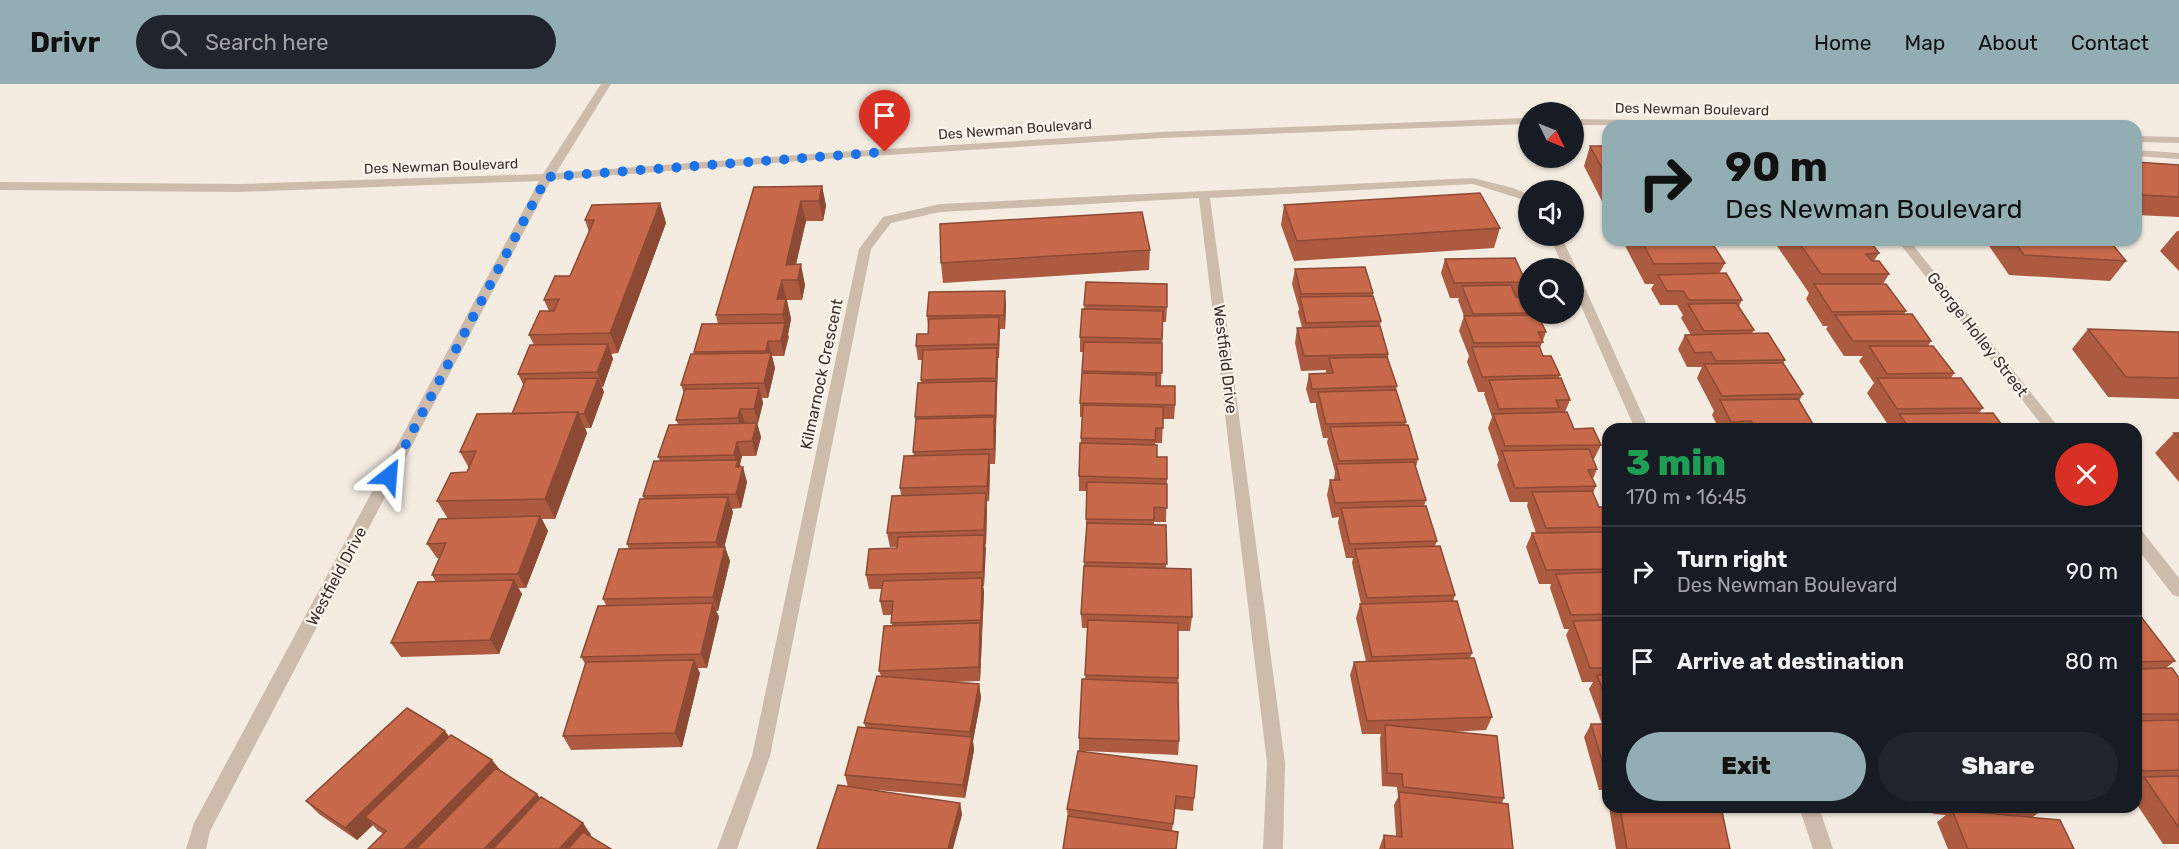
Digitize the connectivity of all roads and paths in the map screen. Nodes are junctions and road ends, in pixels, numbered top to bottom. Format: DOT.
graph roads {
  1 [pos="606,84"];
  2 [pos="1518,121"];
  3 [pos="1584,122"];
  4 [pos="1602,122"];
  5 [pos="2142,139"];
  6 [pos="2179,140"];
  7 [pos="2142,153"];
  8 [pos="2179,156"];
  9 [pos="547,177"];
  10 [pos="0,186"];
  11 [pos="1518,194"];
  12 [pos="1204,195"];
  13 [pos="1909,246"];
  14 [pos="1584,299"];
  15 [pos="1639,423"];
  16 [pos="2048,423"];
  17 [pos="2142,541"];
  18 [pos="2172,572"];
  19 [pos="2179,590"];
  20 [pos="1811,813"];
  21 [pos="196,849"];
  22 [pos="727,849"];
  23 [pos="1273,849"];
  24 [pos="1824,849"];
  1 -- 9 [label="street, Westfield Drive"];
  2 -- 9 [label="street, Des Newman Boulevard"];
  3 -- 4 [label="street, Des Newman Boulevard"];
  5 -- 6 [label="street"];
  7 -- 8 [label="street"];
  9 -- 10 [label="street, Des Newman Boulevard"];
  9 -- 21 [label="street, Westfield Drive"];
  11 -- 12 [label="street"];
  12 -- 22 [label="street, Kilmarnock Crescent"];
  12 -- 23 [label="street, Westfield Drive"];
  13 -- 16 [label="street, George Holley Street"];
  14 -- 15 [label="street"];
  17 -- 18 [label="street"];
  18 -- 19 [label="street"];
  20 -- 24 [label="street"];
}
